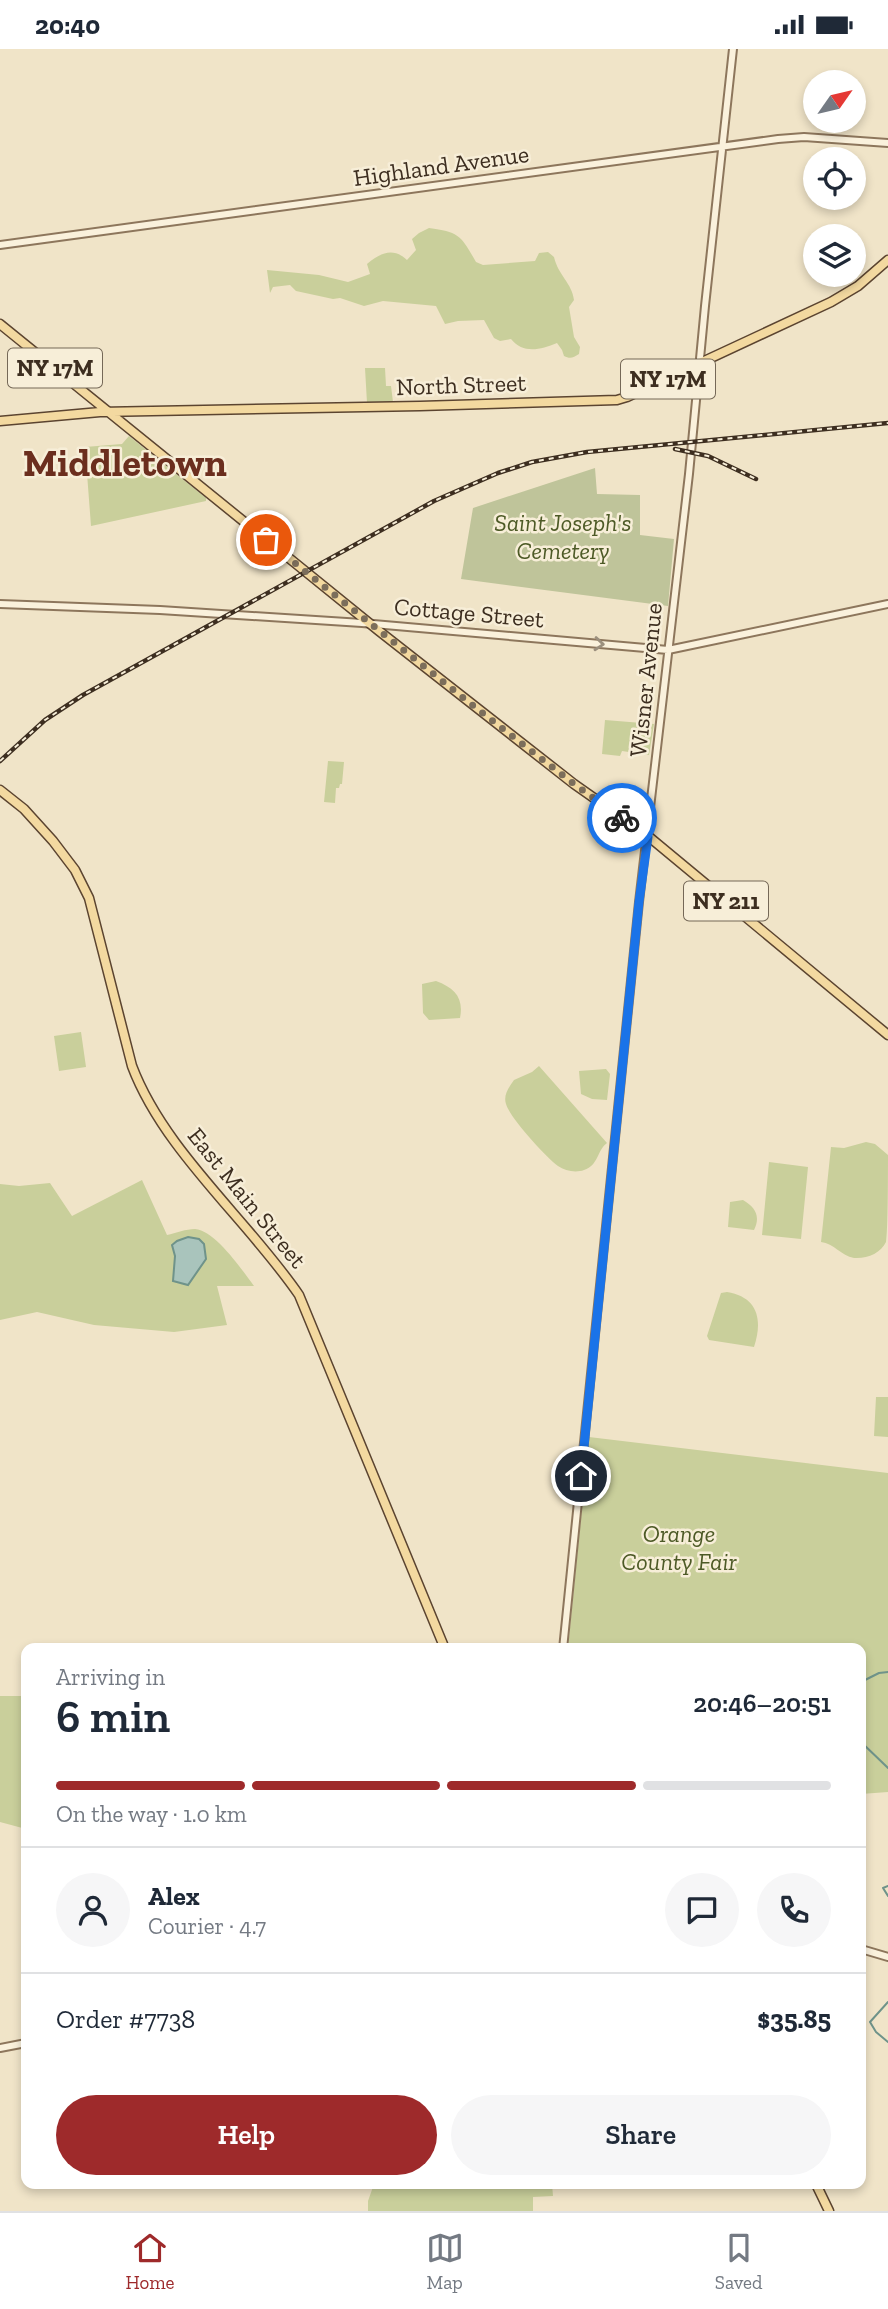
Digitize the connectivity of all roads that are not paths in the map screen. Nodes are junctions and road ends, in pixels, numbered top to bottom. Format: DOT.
graph roads {
  1 [pos="733,49"];
  2 [pos="888,143"];
  3 [pos="723,147"];
  4 [pos="0,245"];
  5 [pos="888,260"];
  6 [pos="0,324"];
  7 [pos="701,364"];
  8 [pos="110,412"];
  9 [pos="0,421"];
  10 [pos="0,604"];
  11 [pos="888,604"];
  12 [pos="371,624"];
  13 [pos="668,650"];
  14 [pos="0,790"];
  15 [pos="648,837"];
  16 [pos="888,1035"];
  17 [pos="443,1643"];
  18 [pos="564,1643"];
  19 [pos="866,1950"];
  20 [pos="888,1957"];
  21 [pos="21,2044"];
  22 [pos="0,2048"];
  23 [pos="818,2189"];
  24 [pos="829,2211"];
  1 -- 3 [label="street, Wisner Avenue"];
  2 -- 3 [label="street, Highland Avenue"];
  3 -- 4 [label="street, Highland Avenue"];
  3 -- 7 [label="street, Wisner Avenue"];
  5 -- 7 [label="main road, North Street / NY 17M"];
  6 -- 8 [label="main road, NY 17M"];
  7 -- 8 [label="main road, North Street / NY 17M"];
  7 -- 13 [label="street, Wisner Avenue"];
  8 -- 9 [label="main road, North Street"];
  8 -- 12 [label="main road, NY 211"];
  10 -- 12 [label="street, Cottage Street"];
  11 -- 13 [label="street, Cottage Street"];
  12 -- 13 [label="street, Cottage Street, one-way"];
  12 -- 15 [label="main road, NY 211"];
  13 -- 15 [label="street, Wisner Avenue"];
  14 -- 17 [label="main road, East Main Street"];
  15 -- 16 [label="main road, NY 211"];
  15 -- 18 [label="street, Wisner Avenue"];
  19 -- 20 [label="street"];
  21 -- 22 [label="street"];
  23 -- 24 [label="main road"];
}
